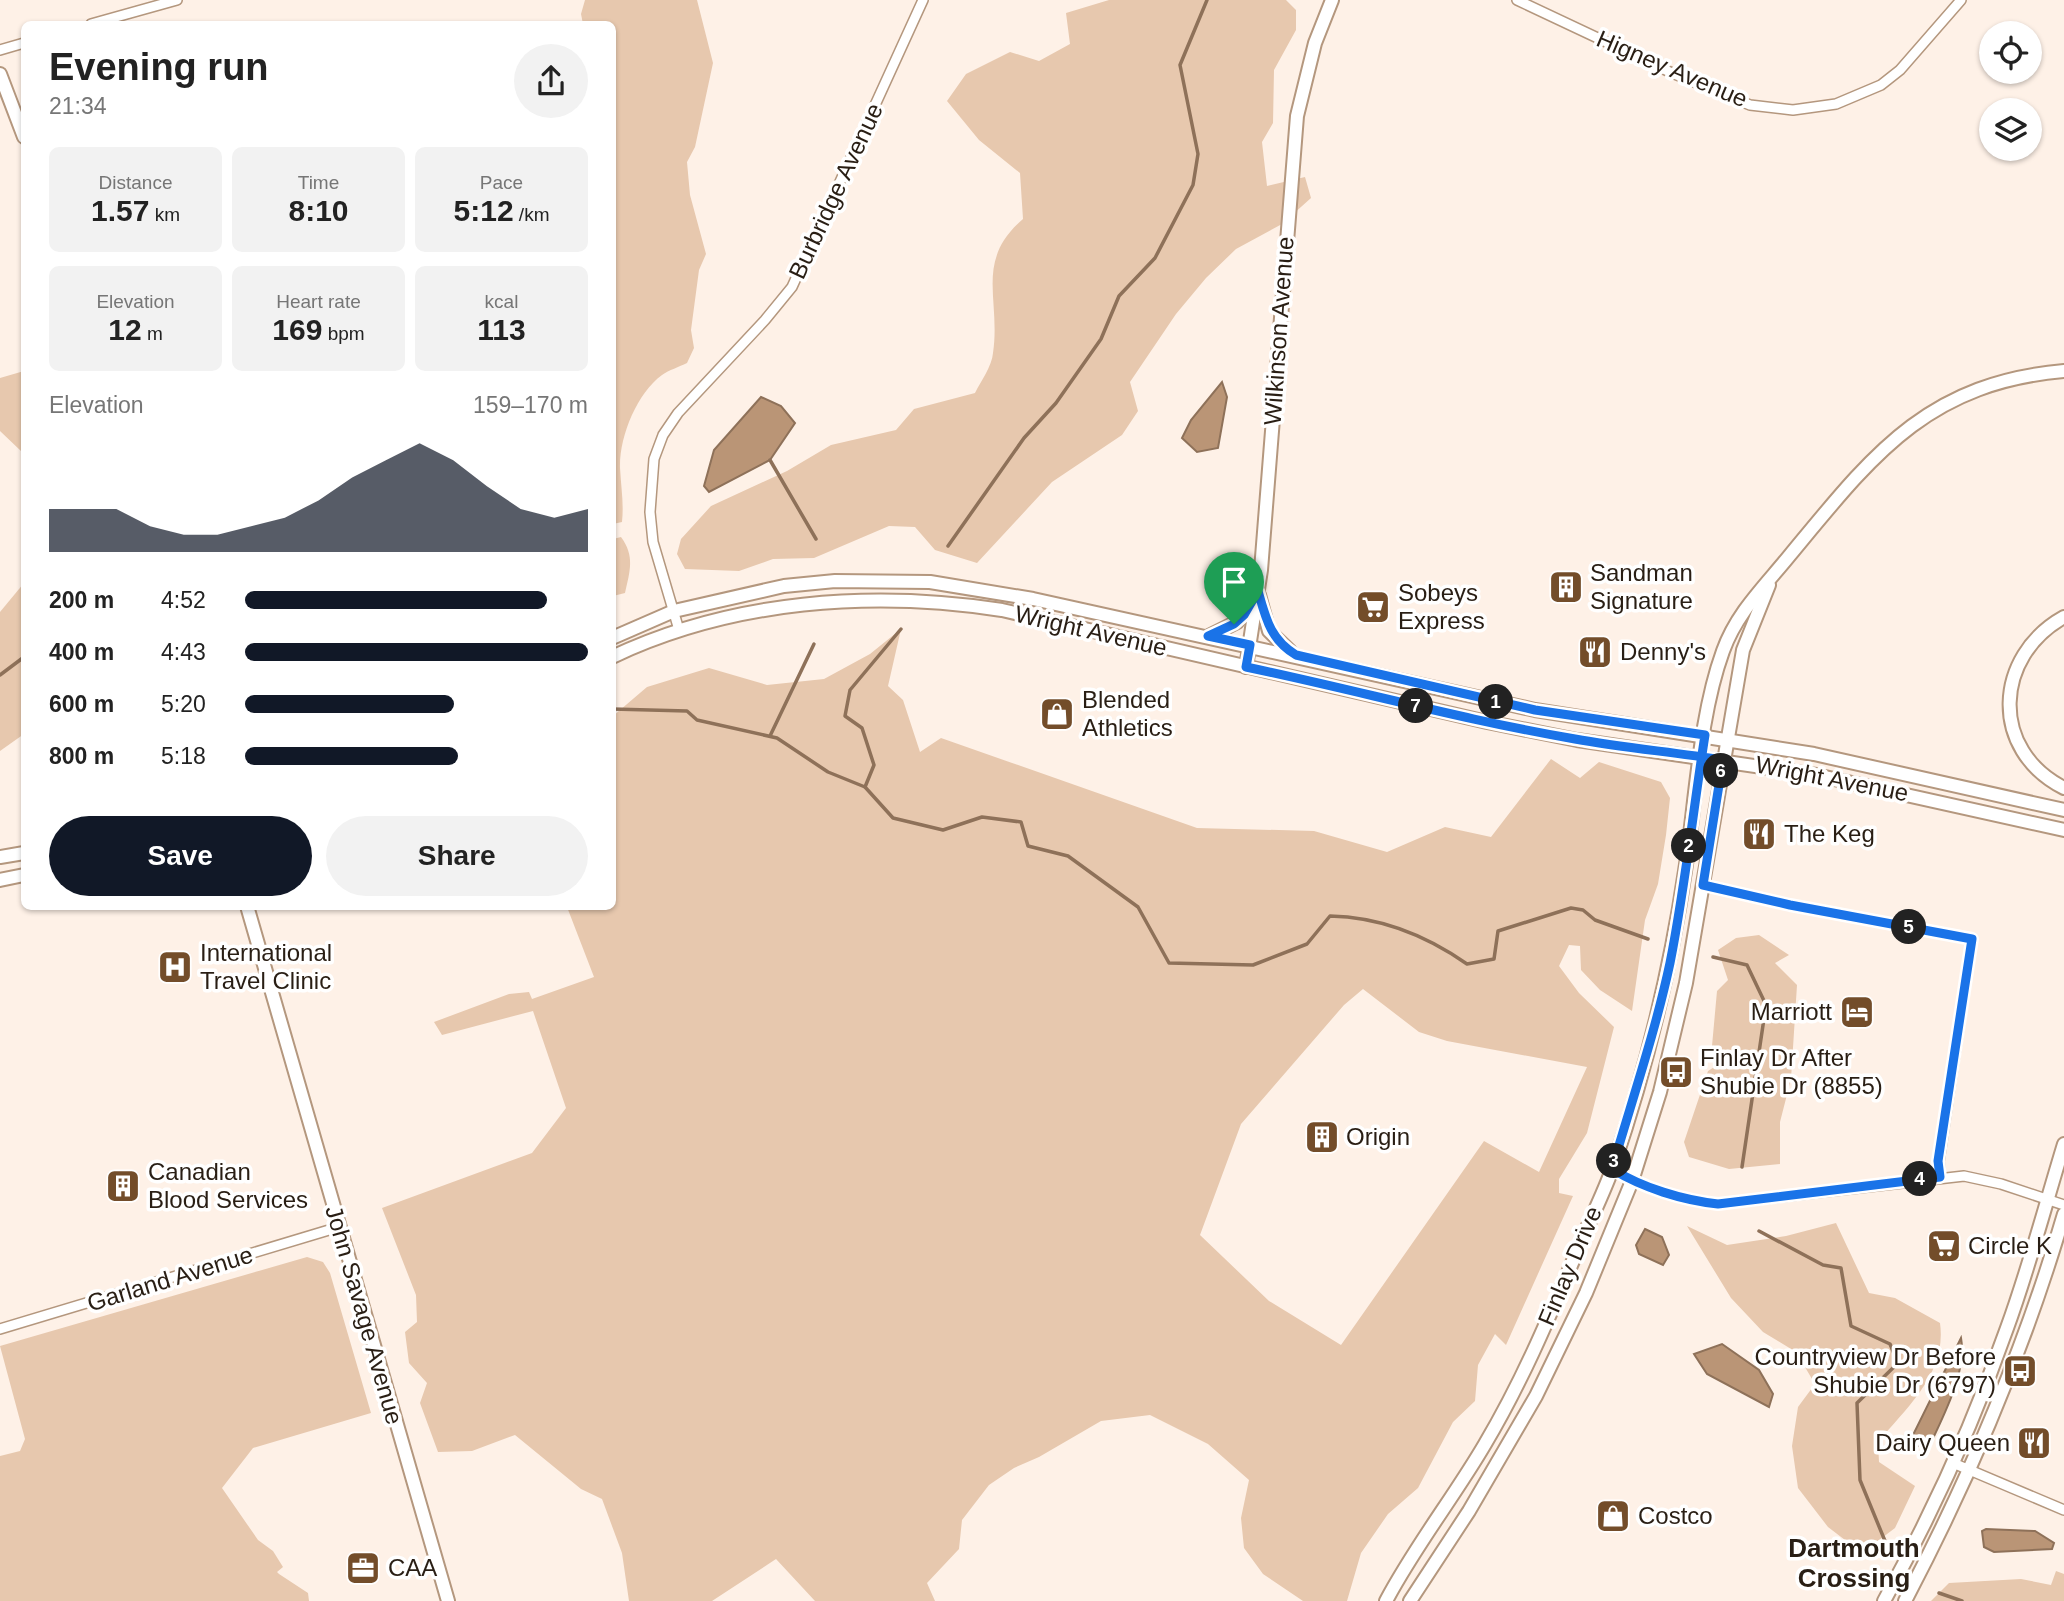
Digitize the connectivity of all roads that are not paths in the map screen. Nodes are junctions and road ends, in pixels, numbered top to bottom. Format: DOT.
graph roads {
  1 [pos="177,0"];
  2 [pos="923,0"];
  3 [pos="1332,0"];
  4 [pos="1517,0"];
  5 [pos="1961,0"];
  6 [pos="102,21"];
  7 [pos="21,44"];
  8 [pos="0,50"];
  9 [pos="0,74"];
  10 [pos="21,129"];
  11 [pos="2064,371"];
  12 [pos="1771,578"];
  13 [pos="1258,591"];
  14 [pos="674,611"];
  15 [pos="2064,617"];
  16 [pos="680,630"];
  17 [pos="616,636"];
  18 [pos="1208,636"];
  19 [pos="1250,645"];
  20 [pos="616,655"];
  21 [pos="1296,655"];
  22 [pos="1246,667"];
  23 [pos="1705,735"];
  24 [pos="1727,738"];
  25 [pos="1702,756"];
  26 [pos="1723,760"];
  27 [pos="2064,788"];
  28 [pos="2064,810"];
  29 [pos="2064,830"];
  30 [pos="21,854"];
  31 [pos="0,857"];
  32 [pos="21,876"];
  33 [pos="0,880"];
  34 [pos="1703,885"];
  35 [pos="248,910"];
  36 [pos="2064,1144"];
  37 [pos="1612,1169"];
  38 [pos="1940,1177"];
  39 [pos="1632,1181"];
  40 [pos="2048,1200"];
  41 [pos="2064,1205"];
  42 [pos="2064,1214"];
  43 [pos="339,1227"];
  44 [pos="0,1329"];
  45 [pos="1953,1463"];
  46 [pos="1969,1470"];
  47 [pos="2064,1510"];
  48 [pos="448,1601"];
  49 [pos="1386,1601"];
  50 [pos="1410,1601"];
  51 [pos="1884,1601"];
  52 [pos="1905,1601"];
  1 -- 6 [label="street"];
  2 -- 14 [label="street, Burbridge Avenue"];
  3 -- 13 [label="main road, Wilkinson Avenue"];
  4 -- 5 [label="street, Higney Avenue"];
  7 -- 8 [label="street"];
  9 -- 10 [label="main road"];
  11 -- 12 [label="main road"];
  12 -- 23 [label="main road, Finlay Drive"];
  12 -- 24 [label="main road, Finlay Drive"];
  13 -- 18 [label="main road"];
  13 -- 19 [label="main road, Wilkinson Avenue"];
  13 -- 21 [label="main road"];
  14 -- 16 [label="street, Burbridge Avenue"];
  14 -- 17 [label="main road, Wright Avenue"];
  14 -- 18 [label="main road, Wright Avenue"];
  15 -- 27 [label="main road"];
  16 -- 20 [label="main road, Wright Avenue"];
  16 -- 22 [label="main road, Wright Avenue"];
  18 -- 19 [label="main road, Wright Avenue"];
  19 -- 21 [label="main road, Wright Avenue"];
  19 -- 22 [label="main road, Wilkinson Avenue"];
  21 -- 23 [label="main road, Wright Avenue"];
  22 -- 25 [label="main road, Wright Avenue"];
  23 -- 24 [label="main road, Wright Avenue"];
  23 -- 25 [label="main road, Finlay Drive"];
  24 -- 26 [label="main road, Finlay Drive"];
  24 -- 28 [label="main road, Wright Avenue"];
  25 -- 26 [label="main road, Wright Avenue"];
  25 -- 37 [label="main road, Finlay Drive"];
  26 -- 29 [label="main road, Wright Avenue"];
  26 -- 34 [label="main road, Finlay Drive"];
  30 -- 31 [label="main road"];
  32 -- 33 [label="main road"];
  34 -- 38 [label="street"];
  34 -- 39 [label="main road, Finlay Drive"];
  35 -- 43 [label="main road, John Savage Avenue"];
  36 -- 40 [label="main road"];
  37 -- 39 [label="street"];
  37 -- 49 [label="main road, Finlay Drive"];
  38 -- 39 [label="street"];
  38 -- 40 [label="street"];
  39 -- 50 [label="main road, Finlay Drive"];
  40 -- 41 [label="street"];
  40 -- 45 [label="main road"];
  42 -- 46 [label="main road"];
  43 -- 44 [label="street, Garland Avenue"];
  43 -- 48 [label="main road, John Savage Avenue"];
  45 -- 46 [label="street"];
  45 -- 51 [label="main road"];
  46 -- 47 [label="street"];
  46 -- 52 [label="main road"];
}
